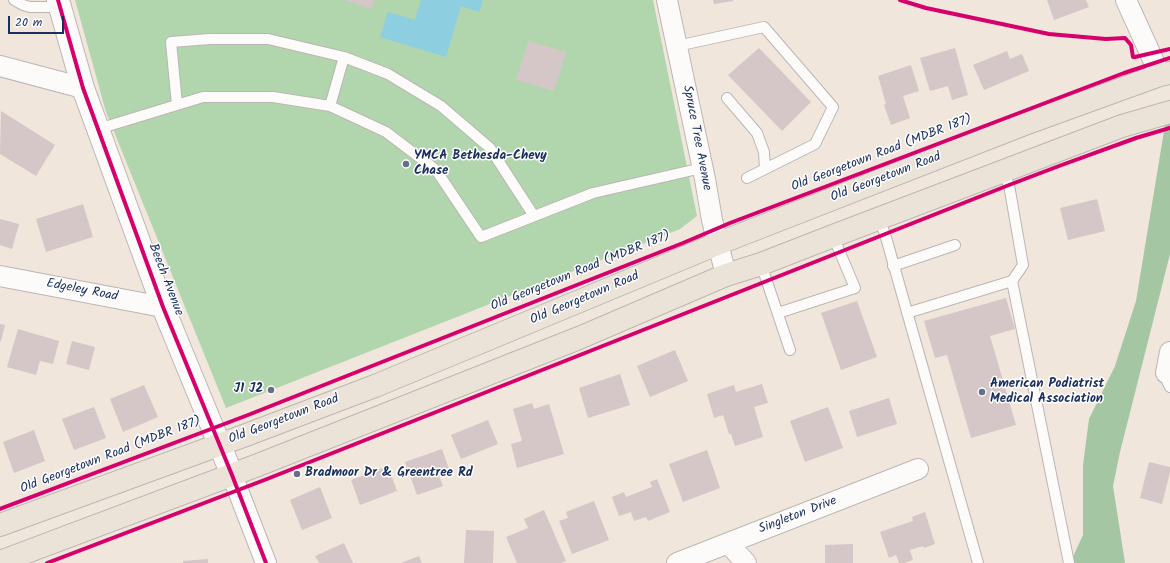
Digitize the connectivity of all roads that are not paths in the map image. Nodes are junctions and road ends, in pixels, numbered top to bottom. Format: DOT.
graph roads {
  1 [pos="14,0"];
  2 [pos="667,0"];
  3 [pos="1126,0"];
  4 [pos="59,4"];
  5 [pos="677,46"];
  6 [pos="344,57"];
  7 [pos="0,66"];
  8 [pos="1165,74"];
  9 [pos="83,88"];
  10 [pos="727,98"];
  11 [pos="177,105"];
  12 [pos="330,106"];
  13 [pos="1170,112"];
  14 [pos="98,129"];
  15 [pos="702,168"];
  16 [pos="765,169"];
  17 [pos="1002,170"];
  18 [pos="747,178"];
  19 [pos="534,216"];
  20 [pos="879,219"];
  21 [pos="833,236"];
  22 [pos="717,244"];
  23 [pos="955,245"];
  24 [pos="762,264"];
  25 [pos="893,266"];
  26 [pos="726,275"];
  27 [pos="0,276"];
  28 [pos="1012,281"];
  29 [pos="163,307"];
  30 [pos="778,312"];
  31 [pos="907,313"];
  32 [pos="790,350"];
  33 [pos="1170,352"];
  34 [pos="1168,380"];
  35 [pos="219,444"];
  36 [pos="918,469"];
  37 [pos="232,475"];
  38 [pos="0,525"];
  39 [pos="728,543"];
  40 [pos="0,562"];
  41 [pos="266,563"];
  42 [pos="677,563"];
  43 [pos="746,563"];
  44 [pos="978,563"];
  45 [pos="1069,563"];
  1 -- 4 [label="lane"];
  2 -- 5 [label="street, Spruce Tree Avenue"];
  3 -- 8 [label="street"];
  4 -- 9 [label="street, Beech Avenue"];
  5 -- 15 [label="street, Spruce Tree Avenue"];
  5 -- 16 [label="lane"];
  6 -- 11 [label="lane"];
  6 -- 12 [label="lane"];
  6 -- 19 [label="lane"];
  7 -- 9 [label="street"];
  8 -- 22 [label="main road, Old Georgetown Road"];
  9 -- 14 [label="street, Beech Avenue"];
  10 -- 16 [label="lane"];
  11 -- 12 [label="lane"];
  11 -- 14 [label="lane"];
  12 -- 19 [label="lane"];
  13 -- 17 [label="main road"];
  14 -- 29 [label="street, Beech Avenue"];
  15 -- 19 [label="lane"];
  15 -- 22 [label="street, Spruce Tree Avenue"];
  16 -- 18 [label="lane"];
  17 -- 20 [label="main road"];
  17 -- 28 [label="lane"];
  20 -- 21 [label="main road"];
  20 -- 25 [label="lane"];
  21 -- 24 [label="main road"];
  21 -- 30 [label="lane"];
  22 -- 26 [label="street, Spruce Tree Avenue"];
  22 -- 35 [label="main road, Old Georgetown Road"];
  23 -- 25 [label="lane"];
  24 -- 26 [label="main road"];
  24 -- 30 [label="lane"];
  25 -- 31 [label="lane"];
  26 -- 37 [label="main road"];
  27 -- 29 [label="street, Edgeley Road"];
  28 -- 31 [label="lane"];
  28 -- 45 [label="lane"];
  29 -- 35 [label="street, Beech Avenue"];
  30 -- 32 [label="lane"];
  31 -- 44 [label="lane"];
  33 -- 34 [label="street"];
  35 -- 37 [label="street, Beech Avenue"];
  35 -- 38 [label="main road, Old Georgetown Road"];
  36 -- 39 [label="street, Singleton Drive"];
  37 -- 40 [label="main road"];
  37 -- 41 [label="street, Beech Avenue"];
  39 -- 42 [label="street, Singleton Drive"];
  39 -- 43 [label="street"];
}
